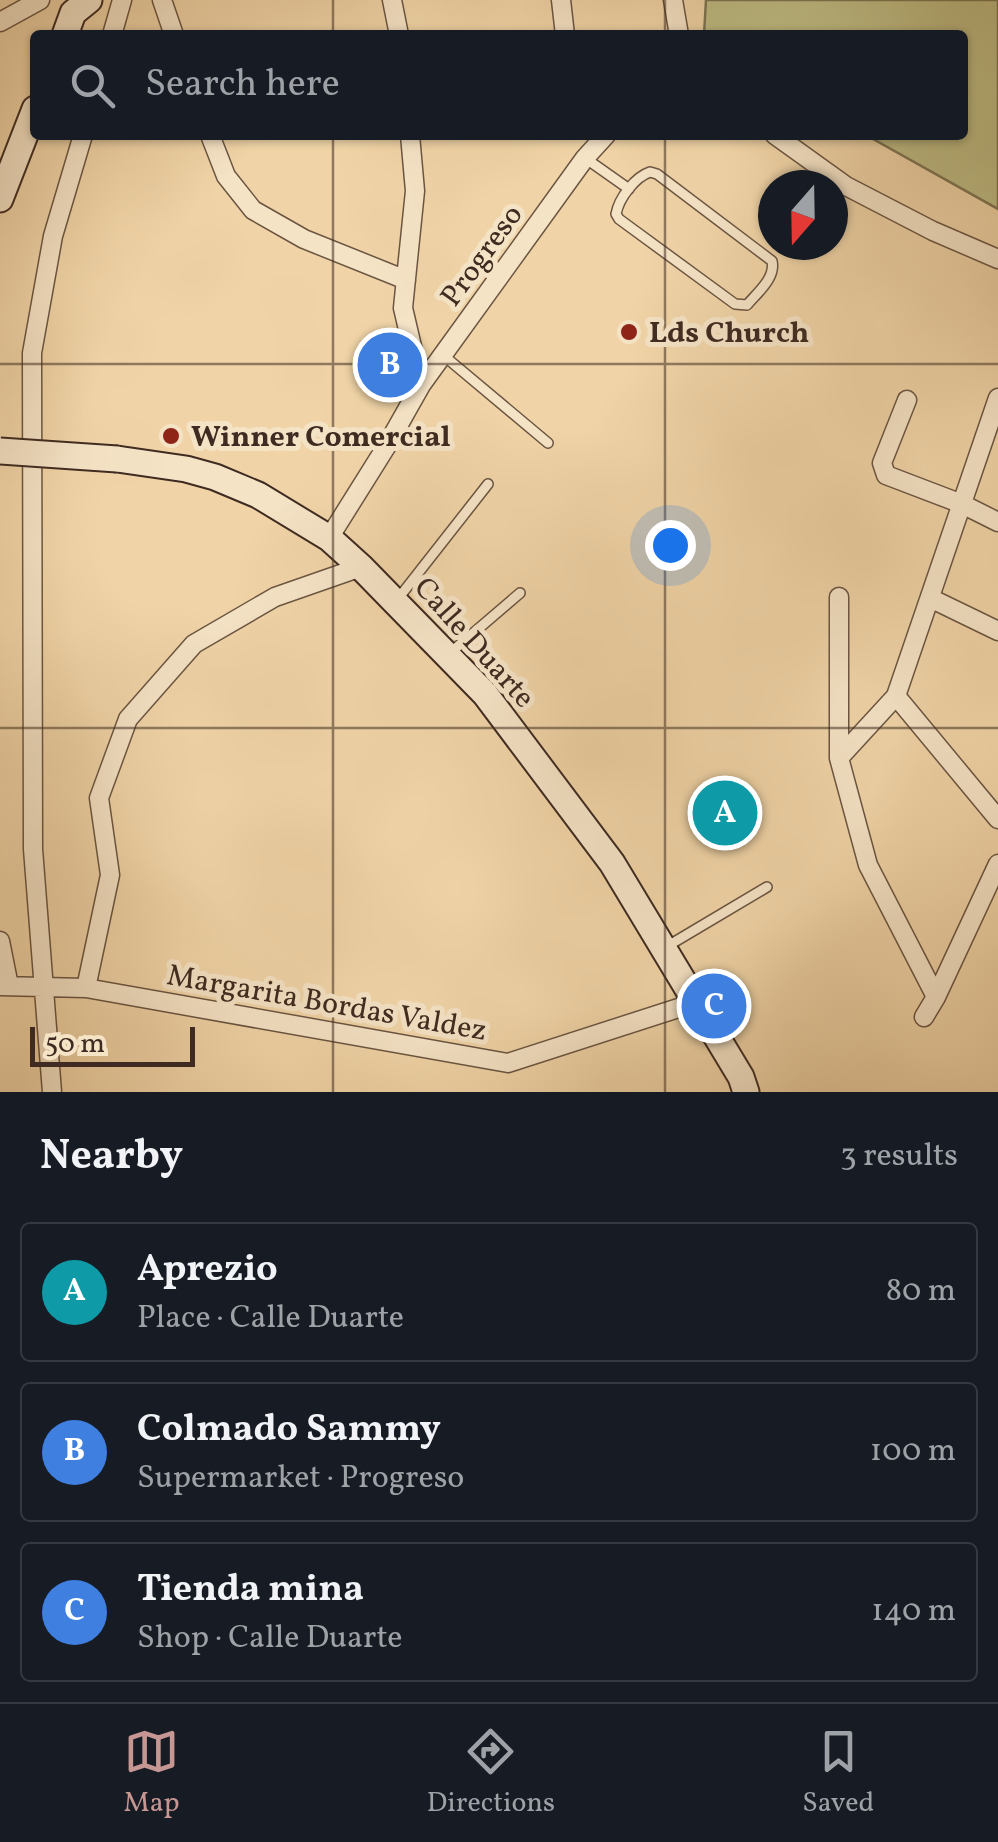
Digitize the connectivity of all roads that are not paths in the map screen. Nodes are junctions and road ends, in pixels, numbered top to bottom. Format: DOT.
graph roads {
  1 [pos="40,0"];
  2 [pos="89,0"];
  3 [pos="122,0"];
  4 [pos="162,0"];
  5 [pos="392,0"];
  6 [pos="561,0"];
  7 [pos="673,0"];
  8 [pos="0,22"];
  9 [pos="67,30"];
  10 [pos="113,30"];
  11 [pos="172,30"];
  12 [pos="397,30"];
  13 [pos="564,30"];
  14 [pos="678,30"];
  15 [pos="30,122"];
  16 [pos="81,140"];
  17 [pos="212,140"];
  18 [pos="410,140"];
  19 [pos="582,140"];
  20 [pos="601,140"];
  21 [pos="782,140"];
  22 [pos="585,158"];
  23 [pos="629,190"];
  24 [pos="0,199"];
  25 [pos="998,259"];
  26 [pos="406,280"];
  27 [pos="443,355"];
  28 [pos="421,385"];
  29 [pos="998,398"];
  30 [pos="907,400"];
  31 [pos="995,418"];
  32 [pos="548,442"];
  33 [pos="0,450"];
  34 [pos="488,484"];
  35 [pos="962,504"];
  36 [pos="998,522"];
  37 [pos="329,538"];
  38 [pos="361,567"];
  39 [pos="520,593"];
  40 [pos="838,598"];
  41 [pos="930,598"];
  42 [pos="395,602"];
  43 [pos="998,631"];
  44 [pos="447,655"];
  45 [pos="896,696"];
  46 [pos="839,758"];
  47 [pos="998,819"];
  48 [pos="998,864"];
  49 [pos="766,887"];
  50 [pos="0,941"];
  51 [pos="664,948"];
  52 [pos="4,986"];
  53 [pos="43,988"];
  54 [pos="86,988"];
  55 [pos="936,997"];
  56 [pos="697,1002"];
  57 [pos="924,1017"];
  58 [pos="52,1092"];
  59 [pos="746,1092"];
  1 -- 8 [label="street"];
  2 -- 9 [label="street"];
  3 -- 10 [label="street"];
  4 -- 11 [label="street"];
  5 -- 12 [label="street"];
  6 -- 13 [label="street"];
  7 -- 14 [label="street"];
  15 -- 24 [label="street"];
  16 -- 53 [label="street"];
  17 -- 26 [label="street"];
  18 -- 26 [label="street"];
  19 -- 22 [label="street"];
  20 -- 22 [label="street, Progreso"];
  21 -- 25 [label="street"];
  22 -- 23 [label="lane"];
  22 -- 27 [label="street, Progreso"];
  23 -- 23 [label="lane"];
  26 -- 28 [label="street"];
  27 -- 28 [label="street, Progreso"];
  27 -- 32 [label="lane"];
  28 -- 37 [label="street, Progreso"];
  29 -- 31 [label="street"];
  30 -- 35 [label="street"];
  31 -- 35 [label="street"];
  33 -- 37 [label="street, Calle Duarte, bridge"];
  34 -- 42 [label="lane"];
  35 -- 36 [label="street"];
  35 -- 41 [label="street"];
  37 -- 38 [label="street, Calle Duarte"];
  38 -- 42 [label="street, Calle Duarte"];
  38 -- 54 [label="street"];
  39 -- 44 [label="lane"];
  40 -- 46 [label="street"];
  41 -- 43 [label="street"];
  41 -- 45 [label="street"];
  42 -- 44 [label="street, Calle Duarte"];
  44 -- 51 [label="street, Calle Duarte"];
  45 -- 46 [label="street"];
  45 -- 47 [label="street"];
  46 -- 55 [label="street"];
  48 -- 55 [label="street"];
  49 -- 51 [label="lane"];
  50 -- 52 [label="street"];
  51 -- 56 [label="street, Calle Duarte"];
  52 -- 53 [label="street, Margarita Bordas Valdez"];
  53 -- 54 [label="street, Margarita Bordas Valdez"];
  53 -- 58 [label="street"];
  54 -- 56 [label="street, Margarita Bordas Valdez"];
  55 -- 57 [label="street"];
  56 -- 59 [label="street, Calle Duarte"];
}
